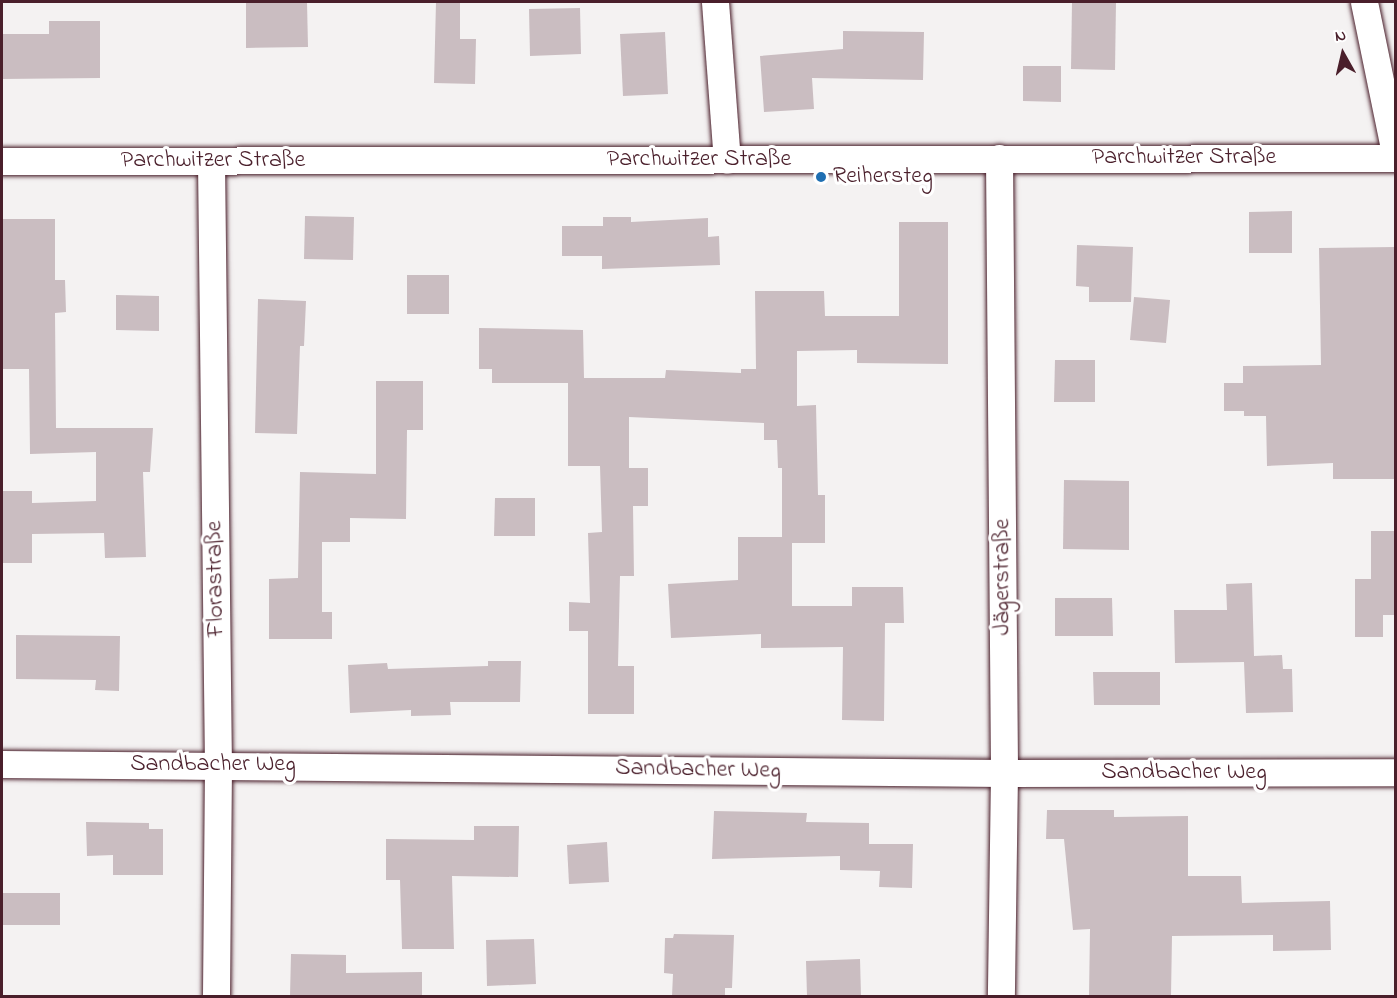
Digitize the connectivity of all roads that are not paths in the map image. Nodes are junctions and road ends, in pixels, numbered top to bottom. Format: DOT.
graph roads {
  1 [pos="715,2"];
  2 [pos="1364,2"];
  3 [pos="999,158"];
  4 [pos="1395,158"];
  5 [pos="727,160"];
  6 [pos="2,161"];
  7 [pos="211,161"];
  8 [pos="2,764"];
  9 [pos="218,765"];
  10 [pos="1395,772"];
  11 [pos="1004,773"];
  12 [pos="216,996"];
  13 [pos="1002,996"];
  1 -- 5 [label="street"];
  2 -- 4 [label="street"];
  3 -- 4 [label="street, Parchwitzer Straße"];
  3 -- 5 [label="street, Parchwitzer Straße"];
  3 -- 11 [label="street, Jägerstraße"];
  5 -- 7 [label="street, Parchwitzer Straße"];
  6 -- 7 [label="street, Parchwitzer Straße"];
  7 -- 9 [label="street, Florastraße"];
  8 -- 9 [label="street, Sandbacher Weg"];
  9 -- 11 [label="street, Sandbacher Weg"];
  9 -- 12 [label="street, Florastraße"];
  10 -- 11 [label="street, Sandbacher Weg"];
  11 -- 13 [label="street, Jägerstraße"];
}
